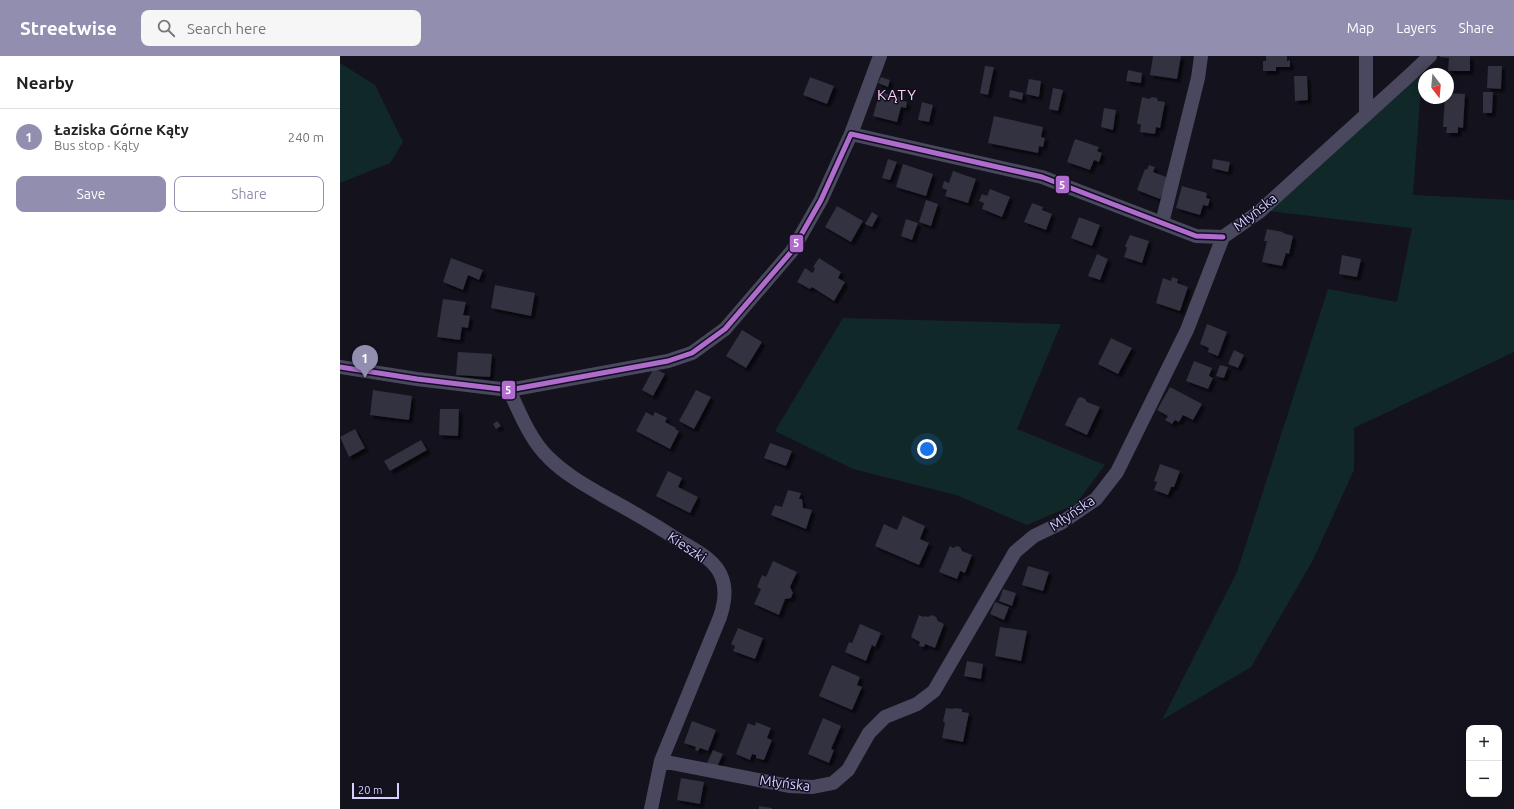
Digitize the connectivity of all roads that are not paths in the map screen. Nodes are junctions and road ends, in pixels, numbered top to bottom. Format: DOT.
graph roads {
  1 [pos="880,56"];
  2 [pos="1201,56"];
  3 [pos="1366,56"];
  4 [pos="1430,56"];
  5 [pos="1366,115"];
  6 [pos="851,134"];
  7 [pos="1162,223"];
  8 [pos="1223,237"];
  9 [pos="340,367"];
  10 [pos="509,390"];
  11 [pos="661,761"];
  12 [pos="651,809"];
  1 -- 6 [label="street"];
  2 -- 7 [label="street"];
  3 -- 5 [label="street"];
  4 -- 5 [label="street, Młyńska"];
  5 -- 8 [label="street, Młyńska"];
  6 -- 7 [label="street"];
  6 -- 10 [label="street"];
  7 -- 8 [label="street"];
  8 -- 11 [label="street, Młyńska"];
  9 -- 10 [label="street"];
  10 -- 11 [label="street, Kieszki"];
  11 -- 12 [label="street, Kieszki"];
}
